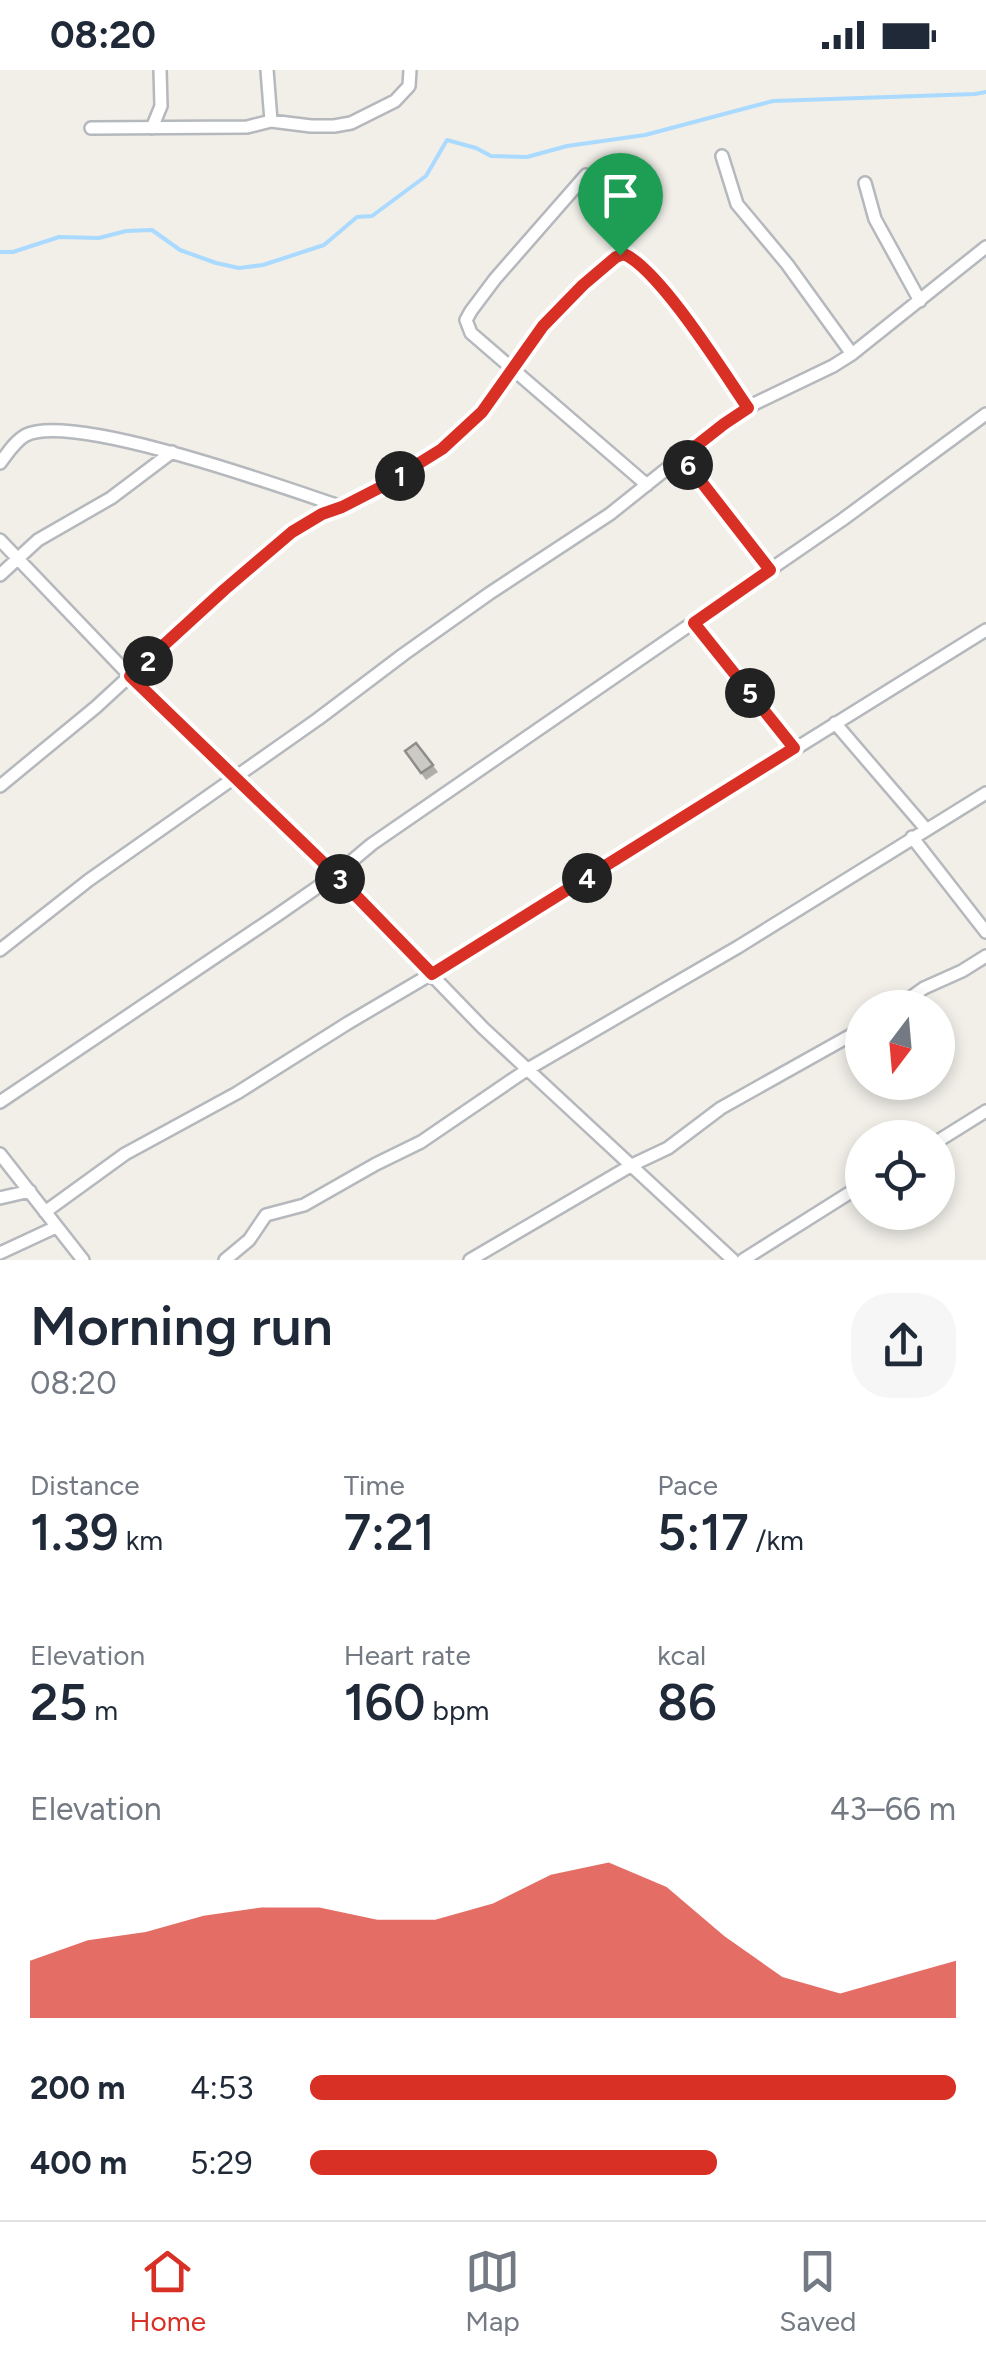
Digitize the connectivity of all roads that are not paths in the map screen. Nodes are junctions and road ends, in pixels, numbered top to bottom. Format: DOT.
graph roads {
  1 [pos="160,70"];
  2 [pos="267,70"];
  3 [pos="410,70"];
  4 [pos="272,120"];
  5 [pos="91,128"];
  6 [pos="152,128"];
  7 [pos="722,156"];
  8 [pos="586,175"];
  9 [pos="865,183"];
  10 [pos="986,247"];
  11 [pos="920,301"];
  12 [pos="852,354"];
  13 [pos="513,368"];
  14 [pos="748,408"];
  15 [pos="986,414"];
  16 [pos="172,452"];
  17 [pos="682,457"];
  18 [pos="0,464"];
  19 [pos="648,485"];
  20 [pos="342,507"];
  21 [pos="0,540"];
  22 [pos="18,558"];
  23 [pos="770,570"];
  24 [pos="0,575"];
  25 [pos="694,623"];
  26 [pos="986,630"];
  27 [pos="130,676"];
  28 [pos="835,723"];
  29 [pos="794,748"];
  30 [pos="234,778"];
  31 [pos="0,786"];
  32 [pos="986,793"];
  33 [pos="926,829"];
  34 [pos="912,837"];
  35 [pos="335,874"];
  36 [pos="986,932"];
  37 [pos="0,950"];
  38 [pos="986,956"];
  39 [pos="432,974"];
  40 [pos="921,990"];
  41 [pos="845,1039"];
  42 [pos="528,1069"];
  43 [pos="0,1102"];
  44 [pos="986,1111"];
  45 [pos="955,1130"];
  46 [pos="0,1154"];
  47 [pos="632,1165"];
  48 [pos="30,1192"];
  49 [pos="845,1196"];
  50 [pos="0,1198"];
  51 [pos="46,1212"];
  52 [pos="56,1227"];
  53 [pos="0,1254"];
  54 [pos="83,1260"];
  55 [pos="225,1260"];
  56 [pos="470,1260"];
  57 [pos="733,1260"];
  58 [pos="742,1260"];
  1 -- 6 [label="street"];
  2 -- 4 [label="street"];
  3 -- 4 [label="street"];
  4 -- 6 [label="street"];
  5 -- 6 [label="street"];
  7 -- 12 [label="street"];
  8 -- 13 [label="street"];
  9 -- 11 [label="street"];
  10 -- 11 [label="street"];
  11 -- 12 [label="street"];
  12 -- 14 [label="street"];
  13 -- 14 [label="street"];
  13 -- 19 [label="street"];
  13 -- 20 [label="street"];
  14 -- 17 [label="street"];
  15 -- 23 [label="street"];
  16 -- 18 [label="street"];
  16 -- 20 [label="street"];
  16 -- 22 [label="street"];
  17 -- 19 [label="street"];
  17 -- 23 [label="street"];
  19 -- 30 [label="street"];
  20 -- 27 [label="street"];
  21 -- 22 [label="street"];
  22 -- 24 [label="street"];
  22 -- 27 [label="street"];
  23 -- 25 [label="street"];
  25 -- 29 [label="street"];
  25 -- 35 [label="street"];
  26 -- 28 [label="street"];
  27 -- 30 [label="street"];
  27 -- 31 [label="street"];
  28 -- 29 [label="street"];
  28 -- 33 [label="street"];
  29 -- 39 [label="street"];
  30 -- 35 [label="street"];
  30 -- 37 [label="street"];
  32 -- 33 [label="street"];
  33 -- 34 [label="street"];
  34 -- 36 [label="street"];
  34 -- 42 [label="street"];
  35 -- 39 [label="street"];
  35 -- 43 [label="street"];
  38 -- 40 [label="street"];
  39 -- 42 [label="street"];
  39 -- 51 [label="street"];
  41 -- 47 [label="street"];
  42 -- 47 [label="street"];
  42 -- 55 [label="street"];
  44 -- 45 [label="street"];
  46 -- 48 [label="street"];
  47 -- 56 [label="street"];
  47 -- 57 [label="street"];
  48 -- 50 [label="street"];
  48 -- 51 [label="street"];
  49 -- 58 [label="street"];
  51 -- 52 [label="street"];
  52 -- 53 [label="street"];
  52 -- 54 [label="street"];
}
